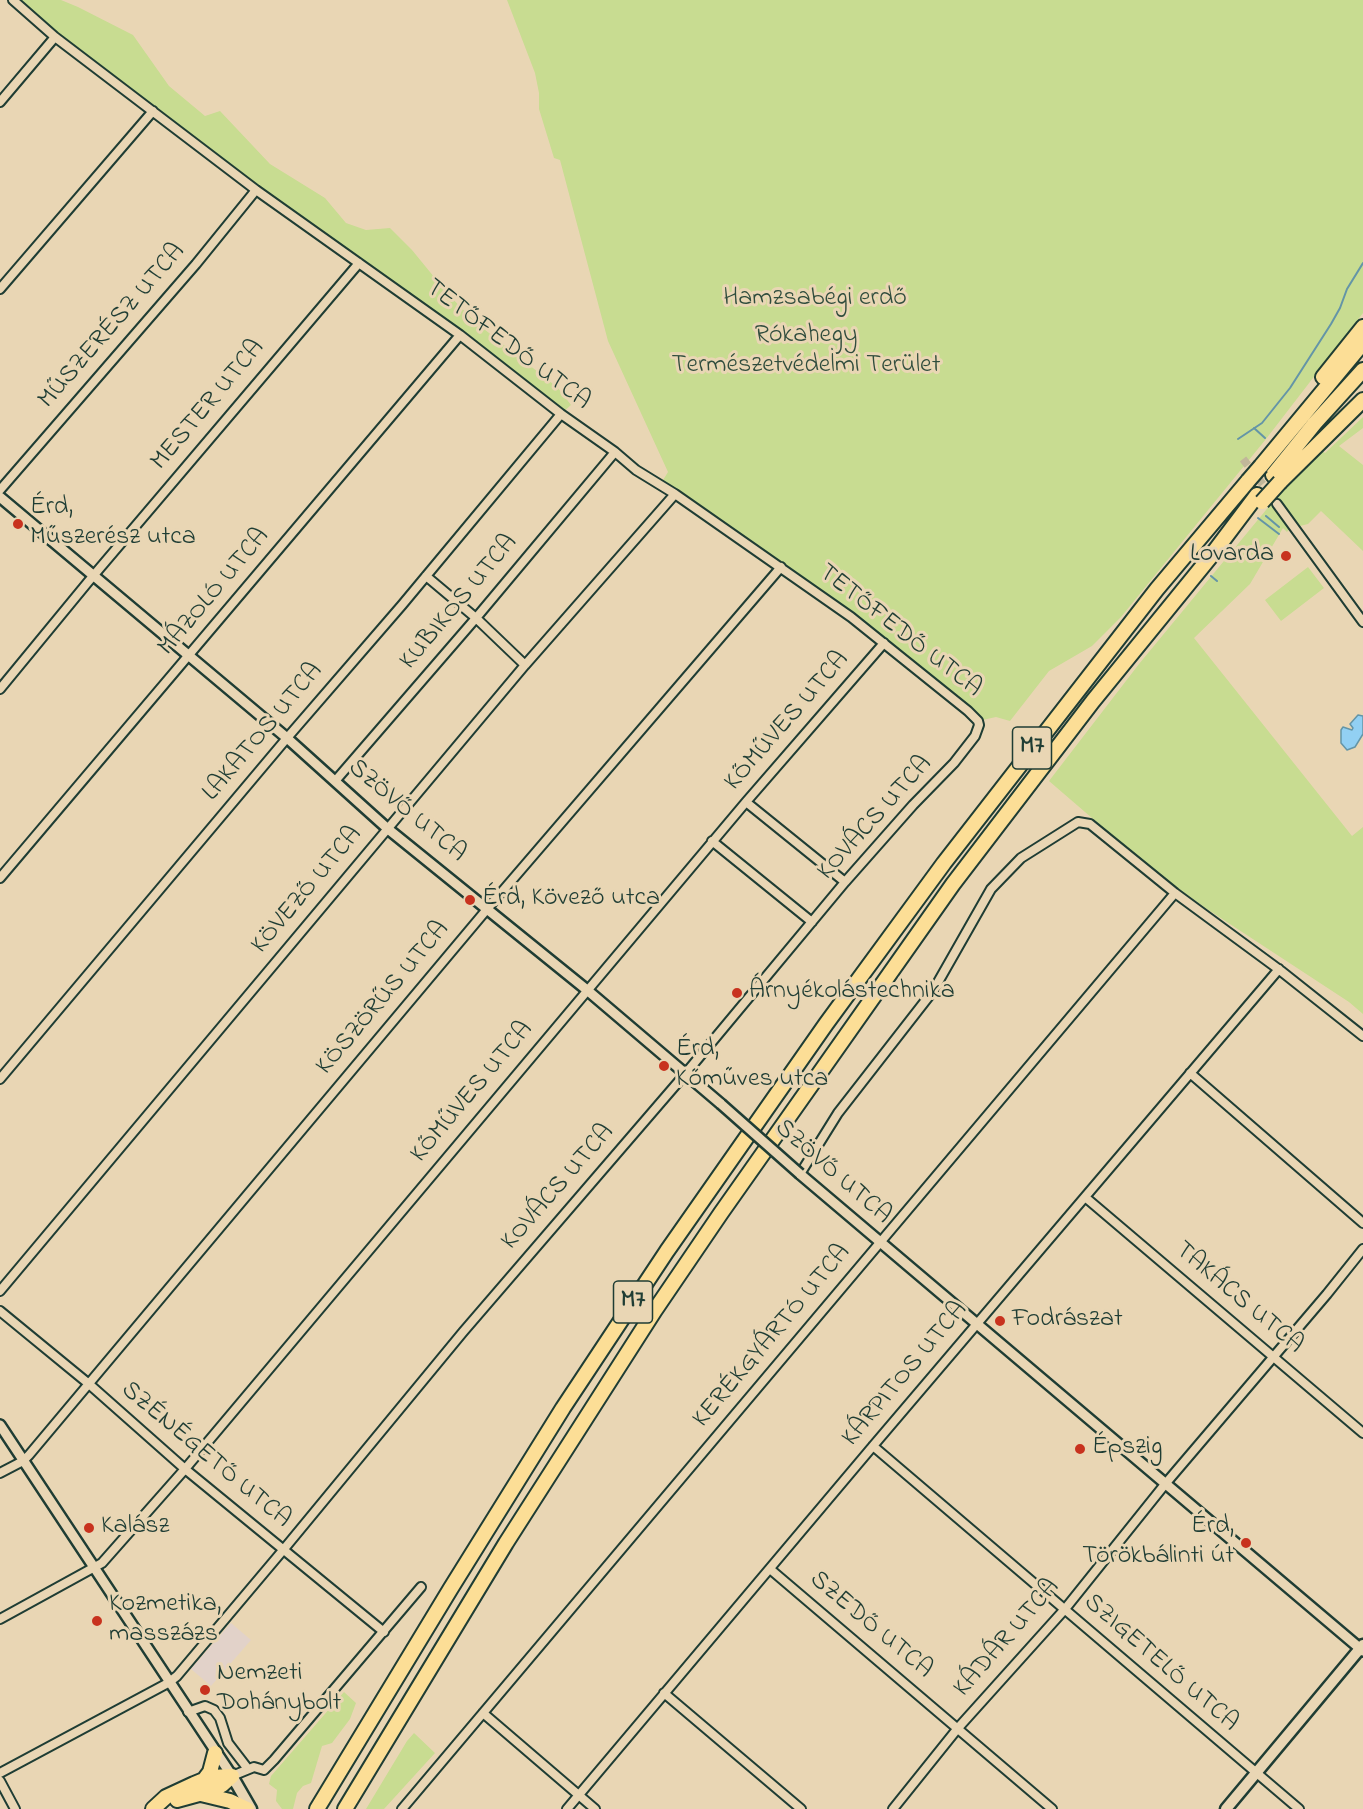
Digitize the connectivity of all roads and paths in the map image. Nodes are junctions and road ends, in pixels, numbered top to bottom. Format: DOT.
graph roads {
  1 [pos="13,0"];
  2 [pos="56,37"];
  3 [pos="0,102"];
  4 [pos="153,111"];
  5 [pos="256,190"];
  6 [pos="359,263"];
  7 [pos="0,290"];
  8 [pos="1363,327"];
  9 [pos="460,335"];
  10 [pos="1363,344"];
  11 [pos="1363,370"];
  12 [pos="1363,400"];
  13 [pos="561,414"];
  14 [pos="615,452"];
  15 [pos="1272,453"];
  16 [pos="1277,478"];
  17 [pos="0,490"];
  18 [pos="675,494"];
  19 [pos="0,497"];
  20 [pos="1277,504"];
  21 [pos="781,567"];
  22 [pos="93,576"];
  23 [pos="426,576"];
  24 [pos="476,618"];
  25 [pos="1363,622"];
  26 [pos="884,643"];
  27 [pos="189,656"];
  28 [pos="525,665"];
  29 [pos="0,689"];
  30 [pos="978,721"];
  31 [pos="287,738"];
  32 [pos="336,780"];
  33 [pos="746,802"];
  34 [pos="388,829"];
  35 [pos="712,841"];
  36 [pos="0,878"];
  37 [pos="845,882"];
  38 [pos="1175,893"];
  39 [pos="488,908"];
  40 [pos="812,922"];
  41 [pos="1279,969"];
  42 [pos="587,990"];
  43 [pos="1363,1036"];
  44 [pos="686,1072"];
  45 [pos="1190,1073"];
  46 [pos="0,1079"];
  47 [pos="800,1174"];
  48 [pos="1086,1197"];
  49 [pos="1363,1223"];
  50 [pos="880,1242"];
  51 [pos="1363,1249"];
  52 [pos="0,1292"];
  53 [pos="0,1311"];
  54 [pos="977,1324"];
  55 [pos="1273,1357"];
  56 [pos="88,1384"];
  57 [pos="0,1425"];
  58 [pos="1363,1433"];
  59 [pos="873,1446"];
  60 [pos="23,1461"];
  61 [pos="185,1469"];
  62 [pos="0,1473"];
  63 [pos="1166,1483"];
  64 [pos="284,1550"];
  65 [pos="94,1569"];
  66 [pos="770,1569"];
  67 [pos="421,1587"];
  68 [pos="1065,1608"];
  69 [pos="0,1619"];
  70 [pos="384,1632"];
  71 [pos="1362,1648"];
  72 [pos="168,1683"];
  73 [pos="664,1693"];
  74 [pos="188,1712"];
  75 [pos="483,1713"];
  76 [pos="958,1728"];
  77 [pos="215,1753"];
  78 [pos="248,1769"];
  79 [pos="0,1773"];
  80 [pos="1256,1774"];
  81 [pos="232,1776"];
  82 [pos="204,1780"];
  83 [pos="0,1781"];
  84 [pos="199,1793"];
  85 [pos="579,1795"];
  86 [pos="15,1809"];
  87 [pos="153,1809"];
  88 [pos="164,1809"];
  89 [pos="249,1809"];
  90 [pos="317,1809"];
  91 [pos="345,1809"];
  92 [pos="402,1809"];
  93 [pos="567,1809"];
  94 [pos="596,1809"];
  95 [pos="801,1809"];
  96 [pos="893,1809"];
  97 [pos="1052,1809"];
  98 [pos="1226,1809"];
  99 [pos="1299,1809"];
  1 -- 2 [label="street, TETŐFEDŐ UTCA"];
  2 -- 3 [label="street"];
  2 -- 4 [label="street, TETŐFEDŐ UTCA"];
  4 -- 5 [label="street, TETŐFEDŐ UTCA"];
  4 -- 7 [label="street"];
  5 -- 6 [label="street, TETŐFEDŐ UTCA"];
  5 -- 17 [label="street, MŰSZERÉSZ UTCA"];
  6 -- 9 [label="street, TETŐFEDŐ UTCA"];
  6 -- 22 [label="street, MESTER UTCA"];
  8 -- 15 [label="highway"];
  9 -- 13 [label="street, TETŐFEDŐ UTCA"];
  9 -- 27 [label="street, MÁZOLÓ UTCA"];
  10 -- 15 [label="highway, M7"];
  11 -- 16 [label="highway, M7"];
  12 -- 16 [label="highway"];
  13 -- 14 [label="street, TETŐFEDŐ UTCA"];
  13 -- 23 [label="street, LAKATOS UTCA"];
  14 -- 18 [label="street, TETŐFEDŐ UTCA"];
  14 -- 24 [label="street, KUBIKOS UTCA"];
  15 -- 90 [label="highway, M7, bridge"];
  16 -- 91 [label="highway, M7"];
  18 -- 21 [label="street, TETŐFEDŐ UTCA"];
  18 -- 28 [label="street, KÖVEZŐ UTCA"];
  19 -- 22 [label="street, SZÖVŐ UTCA"];
  20 -- 25 [label="street"];
  21 -- 26 [label="street, TETŐFEDŐ UTCA"];
  21 -- 39 [label="street, KÖSZÖRŰS UTCA"];
  22 -- 27 [label="street, SZÖVŐ UTCA"];
  22 -- 29 [label="street, MESTER UTCA"];
  23 -- 24 [label="street"];
  23 -- 31 [label="street, LAKATOS UTCA"];
  24 -- 28 [label="street"];
  24 -- 32 [label="street, KUBIKOS UTCA"];
  26 -- 30 [label="street, TETŐFEDŐ UTCA"];
  26 -- 33 [label="street, KŐMŰVES UTCA"];
  27 -- 31 [label="street, SZÖVŐ UTCA"];
  27 -- 36 [label="street, MÁZOLÓ UTCA"];
  28 -- 34 [label="street, KÖVEZŐ UTCA"];
  30 -- 37 [label="street, KOVÁCS UTCA"];
  31 -- 32 [label="street, SZÖVŐ UTCA"];
  31 -- 46 [label="street, LAKATOS UTCA"];
  32 -- 34 [label="street, SZÖVŐ UTCA"];
  33 -- 35 [label="street, KŐMŰVES UTCA"];
  33 -- 37 [label="street"];
  34 -- 39 [label="street, SZÖVŐ UTCA"];
  34 -- 52 [label="street, KÖVEZŐ UTCA"];
  35 -- 40 [label="street"];
  35 -- 42 [label="street, KŐMŰVES UTCA"];
  37 -- 40 [label="street, KOVÁCS UTCA"];
  38 -- 41 [label="street"];
  38 -- 47 [label="street"];
  38 -- 50 [label="street, KERÉKGYÁRTÓ UTCA"];
  39 -- 42 [label="street, SZÖVŐ UTCA"];
  39 -- 56 [label="street, KÖSZÖRŰS UTCA"];
  40 -- 44 [label="street, KOVÁCS UTCA"];
  41 -- 43 [label="street"];
  41 -- 45 [label="street, KÁRPITOS UTCA"];
  42 -- 44 [label="street, SZÖVŐ UTCA"];
  42 -- 61 [label="street, KŐMŰVES UTCA"];
  44 -- 47 [label="street, SZÖVŐ UTCA, bridge"];
  44 -- 64 [label="street, KOVÁCS UTCA"];
  45 -- 48 [label="street, KÁRPITOS UTCA"];
  45 -- 49 [label="street"];
  47 -- 50 [label="street, SZÖVŐ UTCA"];
  48 -- 54 [label="street, KÁRPITOS UTCA"];
  48 -- 55 [label="street, TAKÁCS UTCA"];
  50 -- 54 [label="street, SZÖVŐ UTCA"];
  50 -- 75 [label="street, KERÉKGYÁRTÓ UTCA"];
  51 -- 55 [label="street, KÁDÁR UTCA"];
  53 -- 56 [label="street, SZÉNÉGETŐ UTCA"];
  54 -- 59 [label="street, KÁRPITOS UTCA"];
  54 -- 63 [label="street, SZÖVŐ UTCA"];
  55 -- 58 [label="street, TAKÁCS UTCA"];
  55 -- 63 [label="street, KÁDÁR UTCA"];
  56 -- 60 [label="street, KÖSZÖRŰS UTCA"];
  56 -- 61 [label="street, SZÉNÉGETŐ UTCA"];
  57 -- 60 [label="street"];
  59 -- 66 [label="street, KÁRPITOS UTCA"];
  59 -- 68 [label="street, SZIGETELŐ UTCA"];
  60 -- 62 [label="street"];
  60 -- 65 [label="street"];
  61 -- 64 [label="street, SZÉNÉGETŐ UTCA"];
  61 -- 65 [label="street, KŐMŰVES UTCA"];
  63 -- 68 [label="street, KÁDÁR UTCA"];
  63 -- 71 [label="street, SZÖVŐ UTCA"];
  64 -- 70 [label="street, SZÉNÉGETŐ UTCA"];
  64 -- 72 [label="street, KOVÁCS UTCA"];
  65 -- 69 [label="street, KŐMŰVES UTCA"];
  65 -- 72 [label="street"];
  66 -- 73 [label="street, KÁRPITOS UTCA"];
  66 -- 76 [label="street, SZEDŐ UTCA"];
  67 -- 70 [label="street"];
  68 -- 76 [label="street, KÁDÁR UTCA"];
  68 -- 80 [label="street, SZIGETELŐ UTCA"];
  70 -- 78 [label="street"];
  71 -- 80 [label="main road"];
  72 -- 74 [label="street"];
  72 -- 79 [label="street, KOVÁCS UTCA"];
  73 -- 85 [label="street, KÁRPITOS UTCA"];
  73 -- 95 [label="street"];
  74 -- 77 [label="street"];
  74 -- 78 [label="street"];
  75 -- 85 [label="street"];
  75 -- 92 [label="street, KERÉKGYÁRTÓ UTCA"];
  76 -- 96 [label="street, KÁDÁR UTCA"];
  76 -- 97 [label="street, SZEDŐ UTCA"];
  77 -- 81 [label="street"];
  77 -- 82 [label="highway"];
  78 -- 81 [label="street"];
  80 -- 98 [label="main road"];
  80 -- 99 [label="street, SZIGETELŐ UTCA"];
  81 -- 82 [label="highway"];
  81 -- 84 [label="highway"];
  81 -- 89 [label="main road"];
  82 -- 87 [label="highway"];
  83 -- 86 [label="street"];
  84 -- 88 [label="highway"];
  84 -- 89 [label="highway"];
  85 -- 93 [label="street, KÁRPITOS UTCA"];
  85 -- 94 [label="street"];
}
